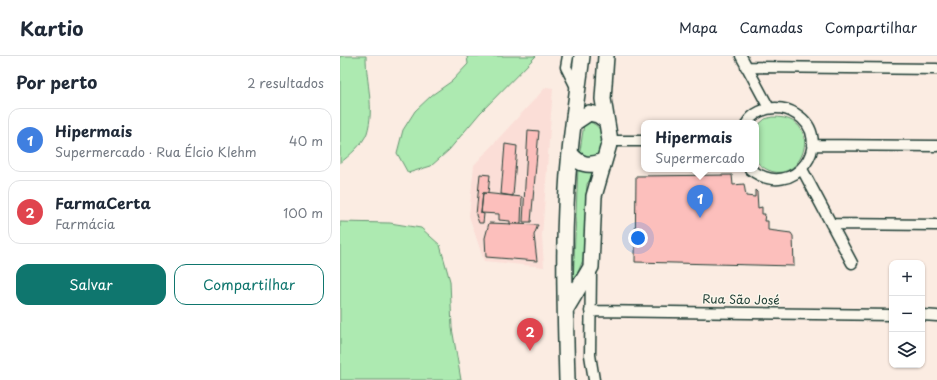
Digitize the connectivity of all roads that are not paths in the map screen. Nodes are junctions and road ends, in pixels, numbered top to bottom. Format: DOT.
graph roads {
  1 [pos="568,56"];
  2 [pos="582,56"];
  3 [pos="606,56"];
  4 [pos="741,56"];
  5 [pos="746,66"];
  6 [pos="937,69"];
  7 [pos="578,91"];
  8 [pos="769,108"];
  9 [pos="605,120"];
  10 [pos="750,120"];
  11 [pos="574,123"];
  12 [pos="610,141"];
  13 [pos="641,141"];
  14 [pos="812,145"];
  15 [pos="937,146"];
  16 [pos="570,153"];
  17 [pos="603,161"];
  18 [pos="802,169"];
  19 [pos="754,172"];
  20 [pos="831,224"];
  21 [pos="937,225"];
  22 [pos="852,263"];
  23 [pos="591,267"];
  24 [pos="565,310"];
  25 [pos="590,310"];
  26 [pos="889,315"];
  27 [pos="925,315"];
  28 [pos="937,316"];
  29 [pos="567,380"];
  30 [pos="594,380"];
  1 -- 7 [label="street"];
  2 -- 7 [label="main road"];
  3 -- 9 [label="main road"];
  4 -- 5 [label="street"];
  5 -- 6 [label="street"];
  5 -- 8 [label="street"];
  7 -- 11 [label="main road"];
  8 -- 10 [label="street"];
  8 -- 14 [label="street"];
  9 -- 11 [label="main road"];
  9 -- 12 [label="main road"];
  11 -- 16 [label="main road"];
  12 -- 13 [label="street"];
  12 -- 17 [label="main road"];
  14 -- 15 [label="street"];
  14 -- 18 [label="street"];
  16 -- 17 [label="main road"];
  16 -- 24 [label="main road"];
  17 -- 23 [label="main road"];
  18 -- 19 [label="street"];
  18 -- 20 [label="street"];
  20 -- 21 [label="street"];
  20 -- 22 [label="street"];
  23 -- 24 [label="main road"];
  23 -- 25 [label="street"];
  24 -- 29 [label="main road"];
  25 -- 26 [label="street, Rua São José"];
  25 -- 30 [label="street"];
  27 -- 28 [label="street"];
}
